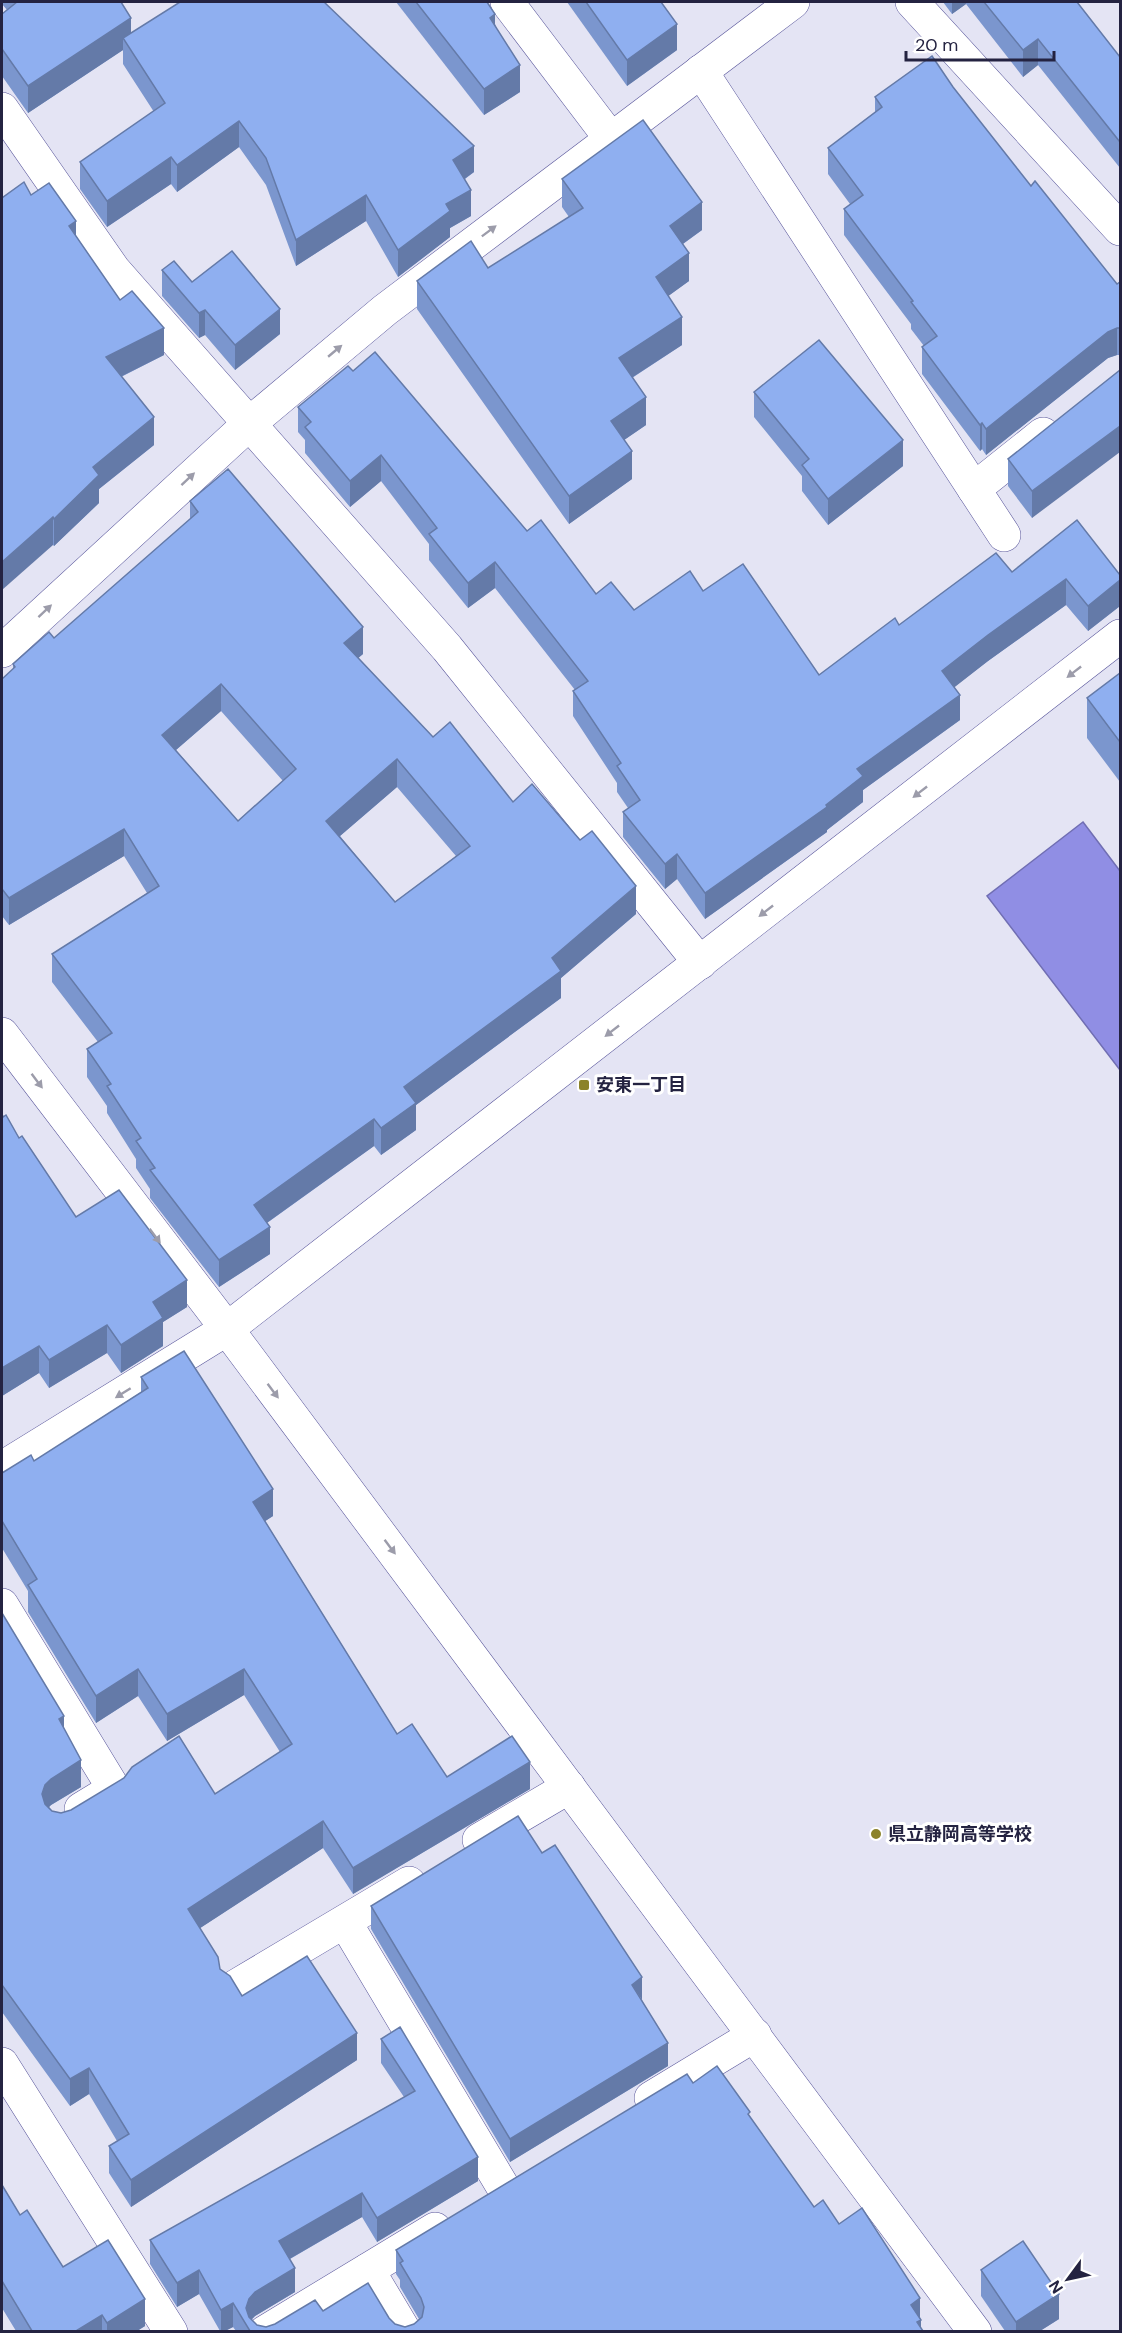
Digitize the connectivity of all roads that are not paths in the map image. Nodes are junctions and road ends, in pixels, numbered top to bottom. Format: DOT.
graph roads {
  1 [pos="507,2"];
  2 [pos="793,2"];
  3 [pos="912,2"];
  4 [pos="702,71"];
  5 [pos="2,109"];
  6 [pos="610,139"];
  7 [pos="1120,229"];
  8 [pos="1065,417"];
  9 [pos="250,423"];
  10 [pos="974,489"];
  11 [pos="1004,535"];
  12 [pos="1120,636"];
  13 [pos="2,651"];
  14 [pos="700,963"];
  15 [pos="2,1034"];
  16 [pos="226,1329"];
  17 [pos="2,1468"];
  18 [pos="2,1605"];
  19 [pos="569,1787"];
  20 [pos="61,1821"];
  21 [pos="345,1922"];
  22 [pos="236,1986"];
  23 [pos="755,2035"];
  24 [pos="2,2064"];
  25 [pos="624,2114"];
  26 [pos="368,2270"];
  27 [pos="171,2331"];
  28 [pos="266,2331"];
  29 [pos="405,2331"];
  30 [pos="975,2331"];
  1 -- 6 [label="street"];
  2 -- 4 [label="street"];
  3 -- 7 [label="street"];
  4 -- 6 [label="street"];
  4 -- 10 [label="street"];
  5 -- 9 [label="street"];
  9 -- 6 [label="street, one-way"];
  8 -- 10 [label="street"];
  13 -- 9 [label="street, one-way"];
  9 -- 14 [label="street"];
  10 -- 11 [label="street"];
  12 -- 14 [label="street, one-way"];
  14 -- 16 [label="street, one-way"];
  15 -- 16 [label="street, one-way"];
  16 -- 17 [label="street, one-way"];
  16 -- 19 [label="street, one-way"];
  18 -- 20 [label="street"];
  19 -- 21 [label="street"];
  19 -- 23 [label="street"];
  21 -- 22 [label="street"];
  21 -- 26 [label="street"];
  23 -- 25 [label="street"];
  23 -- 30 [label="street"];
  24 -- 27 [label="street"];
  26 -- 28 [label="street"];
  26 -- 29 [label="street"];
}
